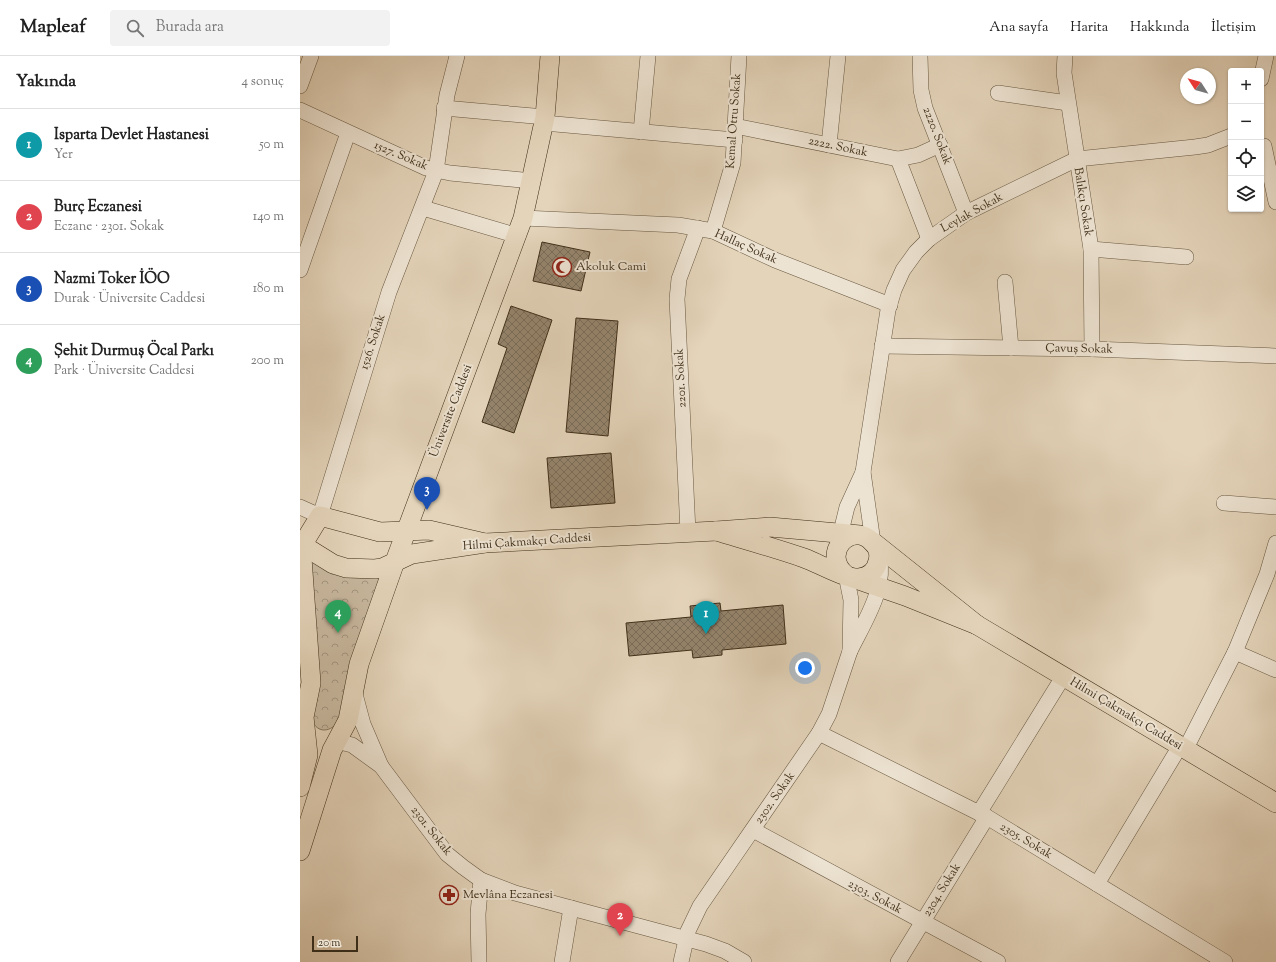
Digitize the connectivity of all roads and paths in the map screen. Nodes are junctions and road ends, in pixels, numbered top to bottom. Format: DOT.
graph roads {
  1 [pos="311,56"];
  2 [pos="456,56"];
  3 [pos="550,56"];
  4 [pos="648,56"];
  5 [pos="739,56"];
  6 [pos="838,56"];
  7 [pos="920,56"];
  8 [pos="1065,56"];
  9 [pos="1266,56"];
  10 [pos="1263,68"];
  11 [pos="300,86"];
  12 [pos="998,93"];
  13 [pos="1068,102"];
  14 [pos="444,108"];
  15 [pos="300,110"];
  16 [pos="544,120"];
  17 [pos="641,132"];
  18 [pos="348,133"];
  19 [pos="735,133"];
  20 [pos="1228,137"];
  21 [pos="829,145"];
  22 [pos="940,145"];
  23 [pos="1267,145"];
  24 [pos="898,159"];
  25 [pos="1076,159"];
  26 [pos="436,171"];
  27 [pos="532,181"];
  28 [pos="1276,202"];
  29 [pos="422,208"];
  30 [pos="966,214"];
  31 [pos="520,227"];
  32 [pos="698,228"];
  33 [pos="713,231"];
  34 [pos="929,239"];
  35 [pos="1091,249"];
  36 [pos="1186,257"];
  37 [pos="300,270"];
  38 [pos="1005,282"];
  39 [pos="890,305"];
  40 [pos="882,346"];
  41 [pos="1010,348"];
  42 [pos="1092,349"];
  43 [pos="1276,356"];
  44 [pos="863,472"];
  45 [pos="1224,503"];
  46 [pos="1276,507"];
  47 [pos="300,508"];
  48 [pos="320,516"];
  49 [pos="406,531"];
  50 [pos="716,531"];
  51 [pos="688,532"];
  52 [pos="838,542"];
  53 [pos="485,543"];
  54 [pos="870,543"];
  55 [pos="1276,543"];
  56 [pos="302,545"];
  57 [pos="395,561"];
  58 [pos="850,577"];
  59 [pos="879,586"];
  60 [pos="977,626"];
  61 [pos="850,651"];
  62 [pos="1235,652"];
  63 [pos="1276,670"];
  64 [pos="1063,677"];
  65 [pos="354,686"];
  66 [pos="303,707"];
  67 [pos="303,730"];
  68 [pos="819,733"];
  69 [pos="336,741"];
  70 [pos="1183,748"];
  71 [pos="381,766"];
  72 [pos="300,786"];
  73 [pos="1276,804"];
  74 [pos="983,815"];
  75 [pos="752,830"];
  76 [pos="300,850"];
  77 [pos="481,880"];
  78 [pos="1097,884"];
  79 [pos="571,908"];
  80 [pos="922,922"];
  81 [pos="686,938"];
  82 [pos="1216,960"];
  83 [pos="479,962"];
  84 [pos="562,962"];
  85 [pos="681,962"];
  86 [pos="744,962"];
  87 [pos="898,962"];
  88 [pos="998,962"];
  1 -- 11 [label="street"];
  2 -- 14 [label="street, 1526. Sokak"];
  3 -- 16 [label="main road, Üniversite Caddesi"];
  4 -- 17 [label="street"];
  5 -- 19 [label="street, Kemal Otru Sokak"];
  6 -- 21 [label="street"];
  7 -- 22 [label="street, 2220. Sokak"];
  8 -- 13 [label="street, Balıkçı Sokak"];
  9 -- 10 [label="street"];
  12 -- 13 [label="street"];
  13 -- 25 [label="street, Balıkçı Sokak"];
  14 -- 16 [label="street, 2222. Sokak"];
  14 -- 26 [label="street, 1526. Sokak"];
  15 -- 18 [label="street, 1527. Sokak"];
  16 -- 17 [label="street, 2222. Sokak"];
  16 -- 27 [label="main road, Üniversite Caddesi"];
  17 -- 19 [label="street, 2222. Sokak"];
  18 -- 26 [label="street, 1527. Sokak"];
  18 -- 37 [label="street"];
  19 -- 21 [label="street, 2222. Sokak"];
  19 -- 33 [label="street, Kemal Otru Sokak"];
  20 -- 25 [label="street, Leylak Sokak"];
  21 -- 24 [label="street, 2222. Sokak"];
  22 -- 24 [label="street, 2222. Sokak"];
  22 -- 30 [label="street, 2220. Sokak"];
  23 -- 28 [label="street"];
  24 -- 34 [label="street"];
  25 -- 30 [label="street, Leylak Sokak"];
  25 -- 35 [label="street, Balıkçı Sokak"];
  26 -- 27 [label="street, 1527. Sokak"];
  26 -- 29 [label="street, 1526. Sokak"];
  27 -- 31 [label="main road, Üniversite Caddesi"];
  29 -- 31 [label="street, Hallaç Sokak"];
  29 -- 48 [label="street, 1526. Sokak"];
  30 -- 34 [label="street, Leylak Sokak"];
  31 -- 32 [label="street, Hallaç Sokak"];
  31 -- 49 [label="main road, Üniversite Caddesi"];
  32 -- 33 [label="street, Hallaç Sokak"];
  32 -- 51 [label="street, 2201. Sokak"];
  33 -- 39 [label="street, Hallaç Sokak"];
  34 -- 39 [label="street, Leylak Sokak"];
  35 -- 36 [label="street"];
  35 -- 42 [label="street, Balıkçı Sokak"];
  38 -- 41 [label="street"];
  39 -- 40 [label="street, Leylak Sokak"];
  40 -- 41 [label="street, Çavuş Sokak"];
  40 -- 44 [label="street, Leylak Sokak"];
  41 -- 42 [label="street, Çavuş Sokak"];
  42 -- 43 [label="street, Çavuş Sokak"];
  44 -- 52 [label="street, Leylak Sokak"];
  44 -- 54 [label="street, Leylak Sokak"];
  45 -- 46 [label="street"];
  47 -- 48 [label="street"];
  48 -- 49 [label="main road"];
  48 -- 56 [label="main road"];
  49 -- 53 [label="main road"];
  49 -- 57 [label="main road, Üniversite Caddesi"];
  50 -- 51 [label="main road, Hilmi Çakmakçı Caddesi"];
  50 -- 52 [label="main road, Hilmi Çakmakçı Caddesi"];
  50 -- 58 [label="main road, Hilmi Çakmakçı Caddesi"];
  51 -- 53 [label="main road, Hilmi Çakmakçı Caddesi"];
  52 -- 54 [label="main road"];
  52 -- 58 [label="main road"];
  53 -- 57 [label="main road, Hilmi Çakmakçı Caddesi"];
  54 -- 58 [label="main road"];
  54 -- 59 [label="street, 2302. Sokak"];
  54 -- 60 [label="main road, Hilmi Çakmakçı Caddesi"];
  55 -- 62 [label="street"];
  56 -- 57 [label="main road, Hilmi Çakmakçı Caddesi"];
  56 -- 66 [label="main road"];
  57 -- 65 [label="main road, Üniversite Caddesi"];
  58 -- 59 [label="main road, Hilmi Çakmakçı Caddesi"];
  58 -- 61 [label="street, 2302. Sokak"];
  59 -- 60 [label="main road, Hilmi Çakmakçı Caddesi"];
  59 -- 61 [label="street, 2302. Sokak"];
  60 -- 64 [label="main road, Hilmi Çakmakçı Caddesi"];
  61 -- 68 [label="street, 2302. Sokak"];
  62 -- 63 [label="street"];
  62 -- 70 [label="street"];
  64 -- 70 [label="main road, Hilmi Çakmakçı Caddesi"];
  64 -- 74 [label="street, 2304. Sokak"];
  65 -- 69 [label="main road, Üniversite Caddesi"];
  65 -- 71 [label="street, 2301. Sokak"];
  66 -- 67 [label="main road"];
  67 -- 69 [label="main road"];
  67 -- 72 [label="main road"];
  68 -- 74 [label="street, 2305. Sokak"];
  68 -- 75 [label="street, 2302. Sokak"];
  69 -- 71 [label="street, 2301. Sokak"];
  69 -- 76 [label="main road, Üniversite Caddesi"];
  70 -- 73 [label="main road, Hilmi Çakmakçı Caddesi"];
  70 -- 78 [label="street"];
  71 -- 77 [label="street, 2301. Sokak"];
  74 -- 78 [label="street, 2305. Sokak"];
  74 -- 80 [label="street, 2304. Sokak"];
  75 -- 80 [label="street, 2303. Sokak"];
  75 -- 81 [label="street, 2302. Sokak"];
  77 -- 79 [label="street, 2301. Sokak"];
  77 -- 83 [label="street"];
  78 -- 82 [label="street, 2305. Sokak"];
  79 -- 81 [label="street, 2301. Sokak"];
  79 -- 84 [label="street"];
  80 -- 87 [label="street, 2304. Sokak"];
  80 -- 88 [label="street, 2303. Sokak"];
  81 -- 85 [label="street, 2302. Sokak"];
  81 -- 86 [label="street, 2301. Sokak"];
}
